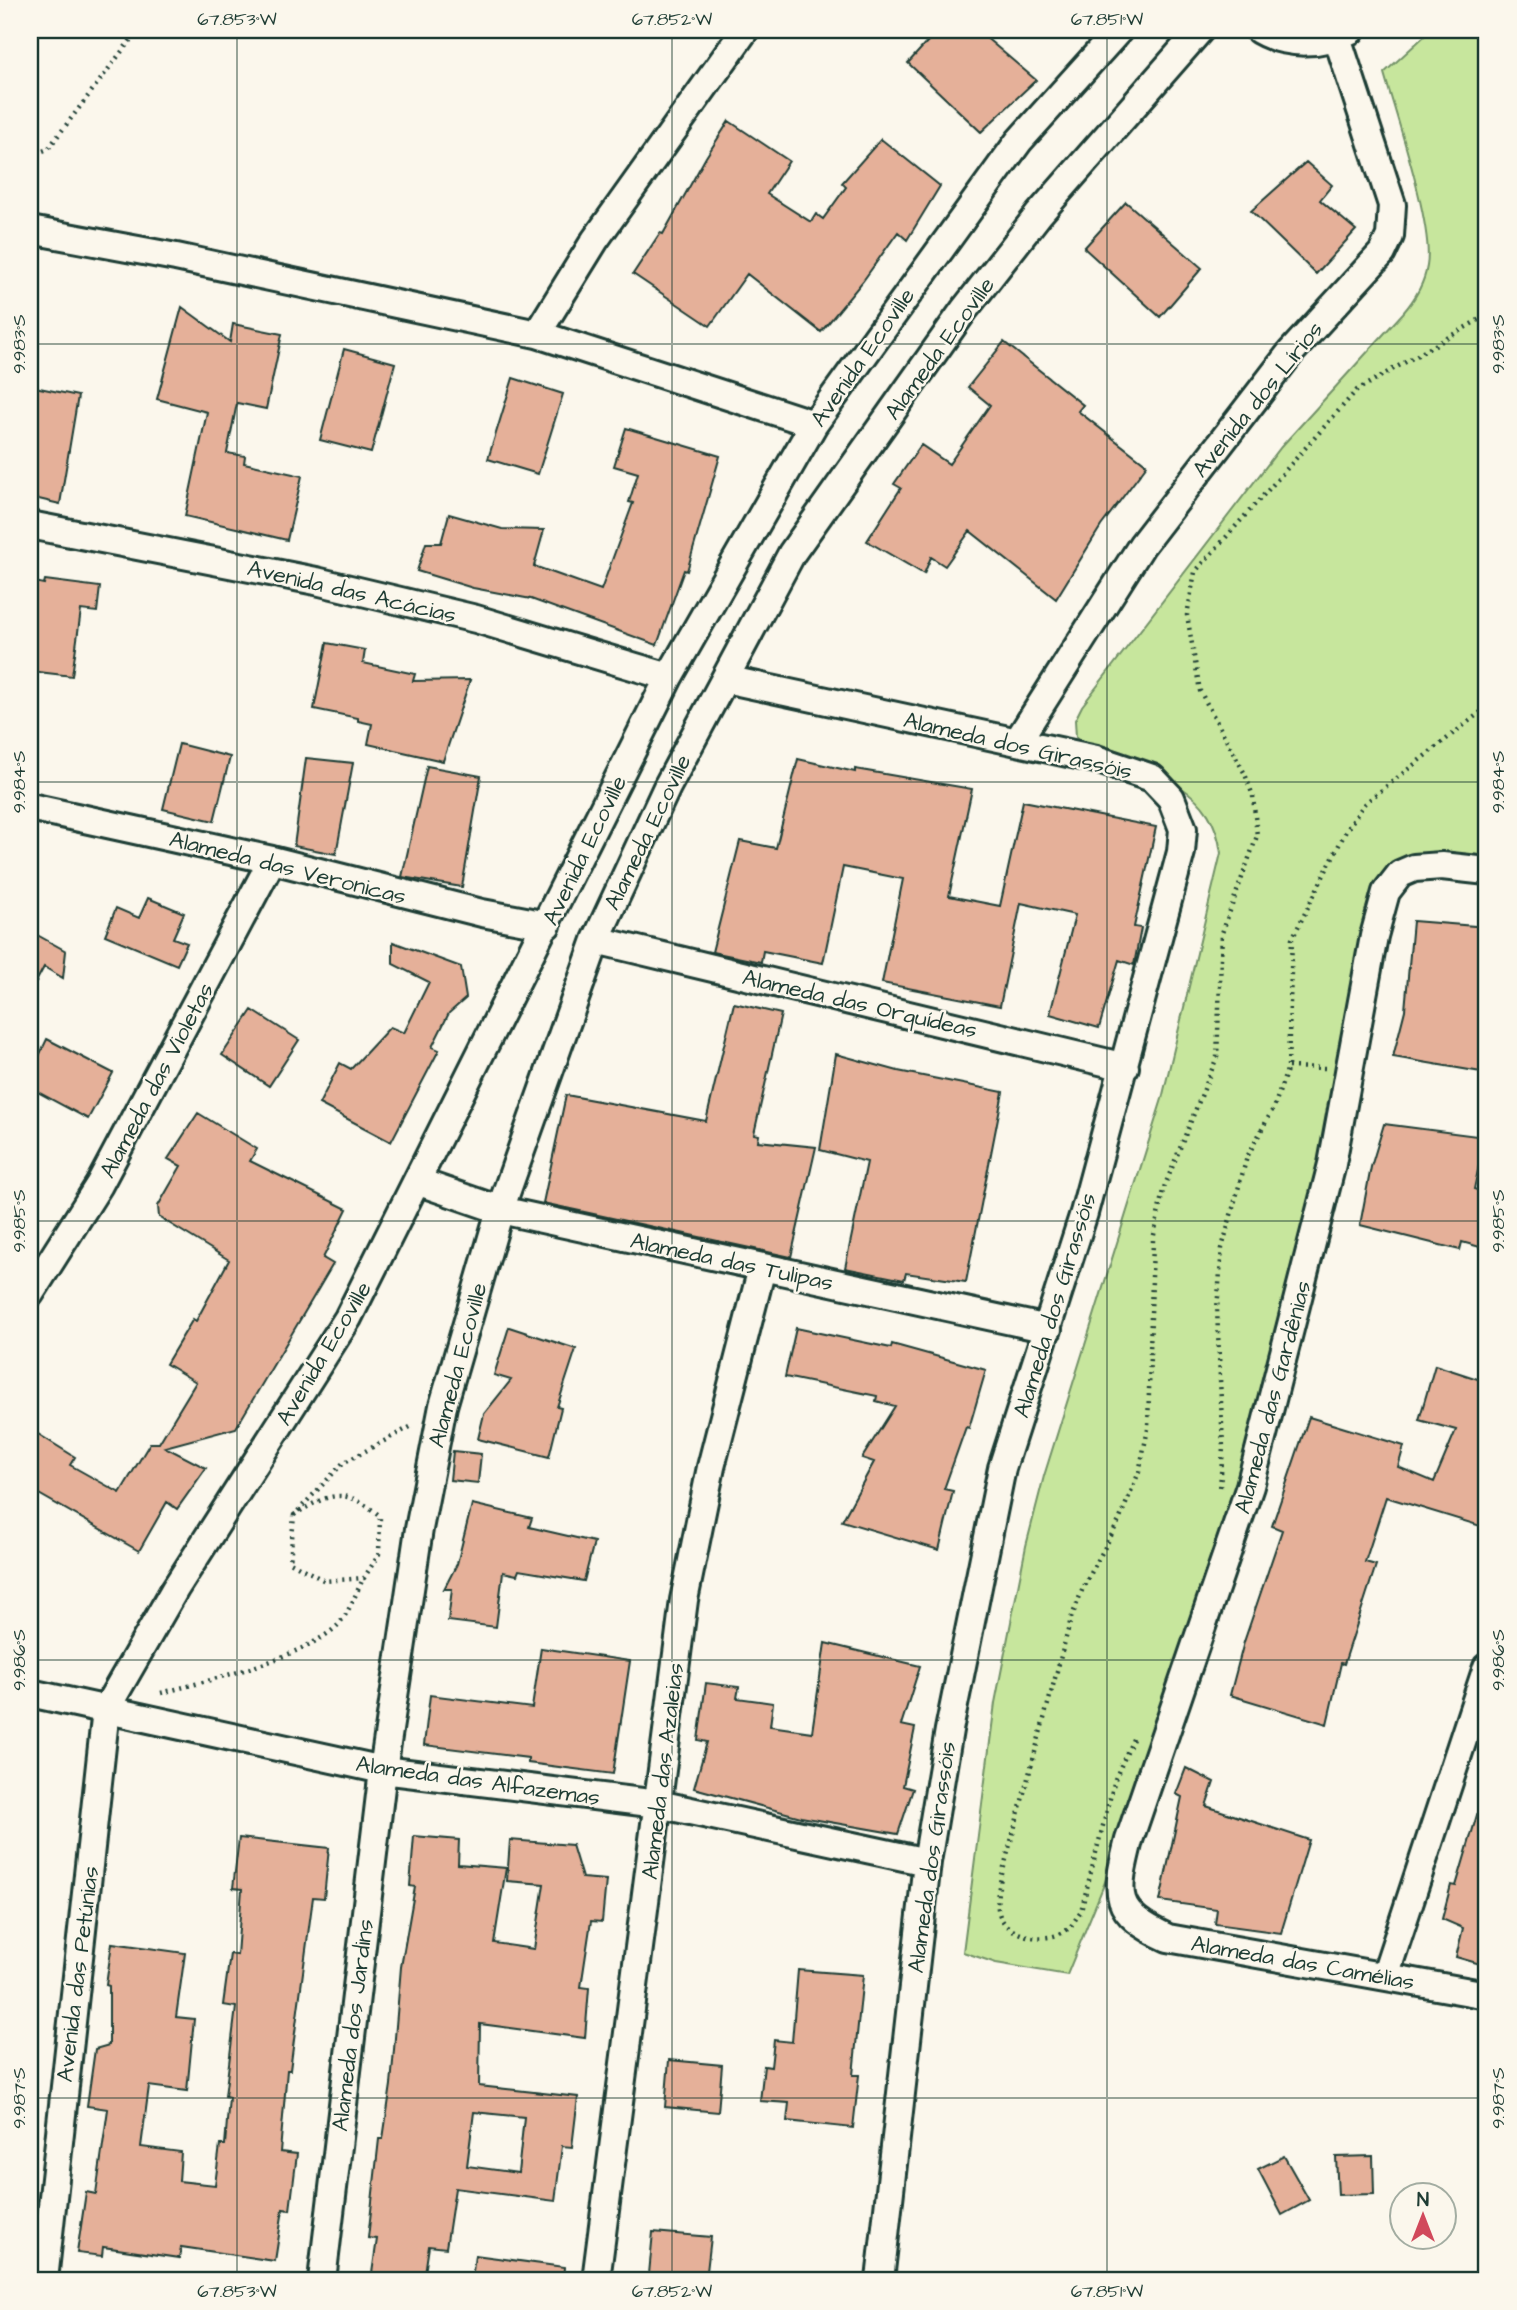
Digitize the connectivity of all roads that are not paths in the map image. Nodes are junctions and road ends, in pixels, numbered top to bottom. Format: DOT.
graph roads {
  1 [pos="744,30"];
  2 [pos="1119,30"];
  3 [pos="1200,30"];
  4 [pos="1259,30"];
  5 [pos="1345,33"];
  6 [pos="30,230"];
  7 [pos="537,334"];
  8 [pos="814,424"];
  9 [pos="30,525"];
  10 [pos="669,677"];
  11 [pos="725,679"];
  12 [pos="1017,741"];
  13 [pos="30,807"];
  14 [pos="272,860"];
  15 [pos="1487,871"];
  16 [pos="547,925"];
  17 [pos="596,940"];
  18 [pos="1125,1067"];
  19 [pos="419,1182"];
  20 [pos="500,1210"];
  21 [pos="762,1268"];
  22 [pos="30,1294"];
  23 [pos="1048,1329"];
  24 [pos="1487,1667"];
  25 [pos="30,1693"];
  26 [pos="106,1709"];
  27 [pos="383,1770"];
  28 [pos="658,1804"];
  29 [pos="927,1862"];
  30 [pos="1126,1913"];
  31 [pos="1385,1976"];
  32 [pos="1487,1996"];
  33 [pos="44,2280"];
  34 [pos="322,2280"];
  35 [pos="596,2280"];
  36 [pos="880,2280"];
  1 -- 7 [label="street"];
  2 -- 8 [label="street, Avenida Ecoville"];
  3 -- 11 [label="street, Alameda Ecoville"];
  4 -- 5 [label="street"];
  5 -- 12 [label="street, Avenida dos Lírios"];
  6 -- 7 [label="street"];
  7 -- 8 [label="street"];
  8 -- 10 [label="street, Avenida Ecoville"];
  9 -- 10 [label="street, Avenida das Acácias"];
  10 -- 16 [label="street, Avenida Ecoville"];
  11 -- 12 [label="street, Alameda dos Girassóis"];
  11 -- 17 [label="street, Alameda Ecoville"];
  12 -- 18 [label="street, Alameda dos Girassóis"];
  13 -- 14 [label="street, Alameda das Veronicas"];
  14 -- 16 [label="street, Alameda das Veronicas"];
  14 -- 22 [label="street, Alameda das Violetas"];
  15 -- 30 [label="street, Alameda das Gardênias"];
  16 -- 19 [label="street, Avenida Ecoville"];
  17 -- 18 [label="street, Alameda das Orquídeas"];
  17 -- 20 [label="street, Alameda Ecoville"];
  18 -- 23 [label="street, Alameda dos Girassóis"];
  19 -- 20 [label="street, Alameda das Tulipas"];
  19 -- 26 [label="street, Avenida Ecoville"];
  20 -- 21 [label="street, Alameda das Tulipas"];
  20 -- 27 [label="street, Alameda Ecoville"];
  21 -- 23 [label="street, Alameda das Tulipas"];
  21 -- 28 [label="street, Alameda das Azaleias"];
  23 -- 29 [label="street, Alameda dos Girassóis"];
  24 -- 31 [label="street"];
  25 -- 26 [label="street, Alameda das Alfazemas"];
  26 -- 27 [label="street, Alameda das Alfazemas"];
  26 -- 33 [label="street, Avenida das Petúnias"];
  27 -- 28 [label="street, Alameda das Alfazemas"];
  27 -- 34 [label="street, Alameda dos Jardins"];
  28 -- 29 [label="street, Alameda das Alfazemas"];
  28 -- 35 [label="street, Alameda das Azaleias"];
  29 -- 36 [label="street, Alameda dos Girassóis"];
  30 -- 31 [label="street, Alameda das Camélias"];
  31 -- 32 [label="street, Alameda das Camélias"];
}
